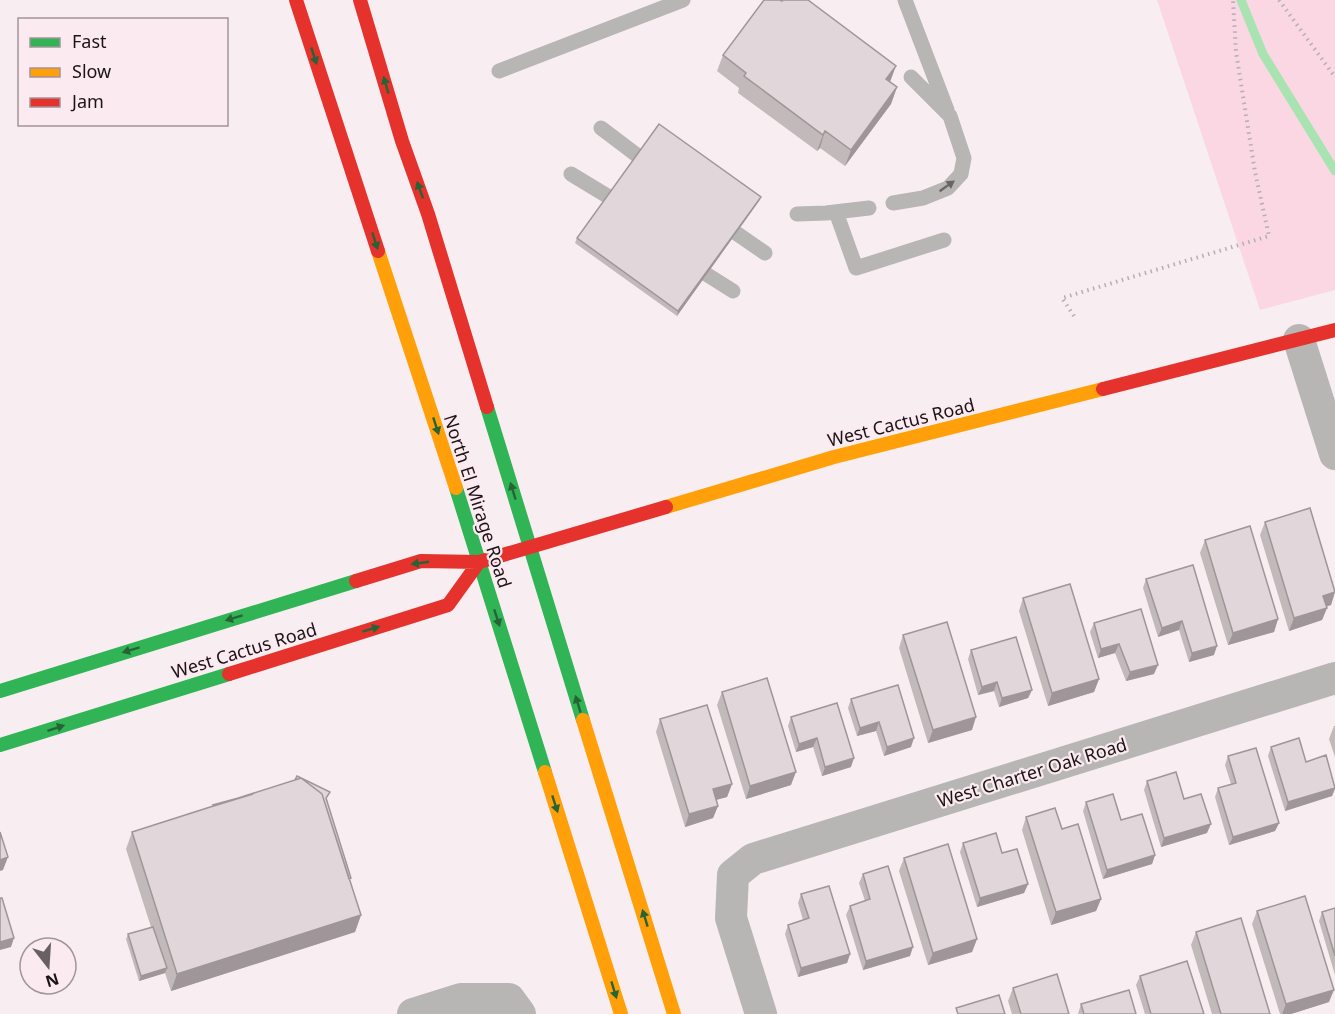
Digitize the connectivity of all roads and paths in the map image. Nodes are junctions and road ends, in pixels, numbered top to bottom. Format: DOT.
graph roads {
  1 [pos="296,0"];
  2 [pos="360,0"];
  3 [pos="683,0"];
  4 [pos="906,0"];
  5 [pos="1233,0"];
  6 [pos="1279,0"];
  7 [pos="499,70"];
  8 [pos="911,77"];
  9 [pos="1335,77"];
  10 [pos="950,116"];
  11 [pos="601,129"];
  12 [pos="638,156"];
  13 [pos="571,174"];
  14 [pos="609,197"];
  15 [pos="892,203"];
  16 [pos="869,208"];
  17 [pos="836,212"];
  18 [pos="796,214"];
  19 [pos="736,233"];
  20 [pos="944,240"];
  21 [pos="765,253"];
  22 [pos="706,274"];
  23 [pos="733,291"];
  24 [pos="1074,316"];
  25 [pos="1335,330"];
  26 [pos="1299,340"];
  27 [pos="1335,454"];
  28 [pos="530,548"];
  29 [pos="479,562"];
  30 [pos="1335,678"];
  31 [pos="0,691"];
  32 [pos="0,745"];
  33 [pos="514,1006"];
  34 [pos="413,1014"];
  35 [pos="621,1014"];
  36 [pos="674,1014"];
  37 [pos="761,1014"];
  1 -- 29 [label="main road, North El Mirage Road, one-way"];
  28 -- 2 [label="main road, North El Mirage Road, one-way"];
  3 -- 7 [label="lane"];
  4 -- 10 [label="lane"];
  5 -- 24 [label="path"];
  6 -- 9 [label="path"];
  8 -- 10 [label="lane"];
  15 -- 10 [label="lane, one-way"];
  11 -- 12 [label="lane"];
  13 -- 14 [label="lane"];
  16 -- 17 [label="lane"];
  17 -- 18 [label="lane"];
  17 -- 20 [label="lane"];
  19 -- 21 [label="lane"];
  22 -- 23 [label="lane"];
  25 -- 26 [label="main road, West Cactus Road"];
  26 -- 27 [label="street"];
  26 -- 28 [label="main road, West Cactus Road"];
  28 -- 29 [label="main road, West Cactus Road"];
  36 -- 28 [label="main road, North El Mirage Road, one-way"];
  29 -- 31 [label="main road, West Cactus Road, one-way"];
  32 -- 29 [label="main road, West Cactus Road, one-way"];
  29 -- 35 [label="main road, North El Mirage Road, one-way"];
  30 -- 37 [label="street, West Charter Oak Road"];
  33 -- 34 [label="street"];
}
